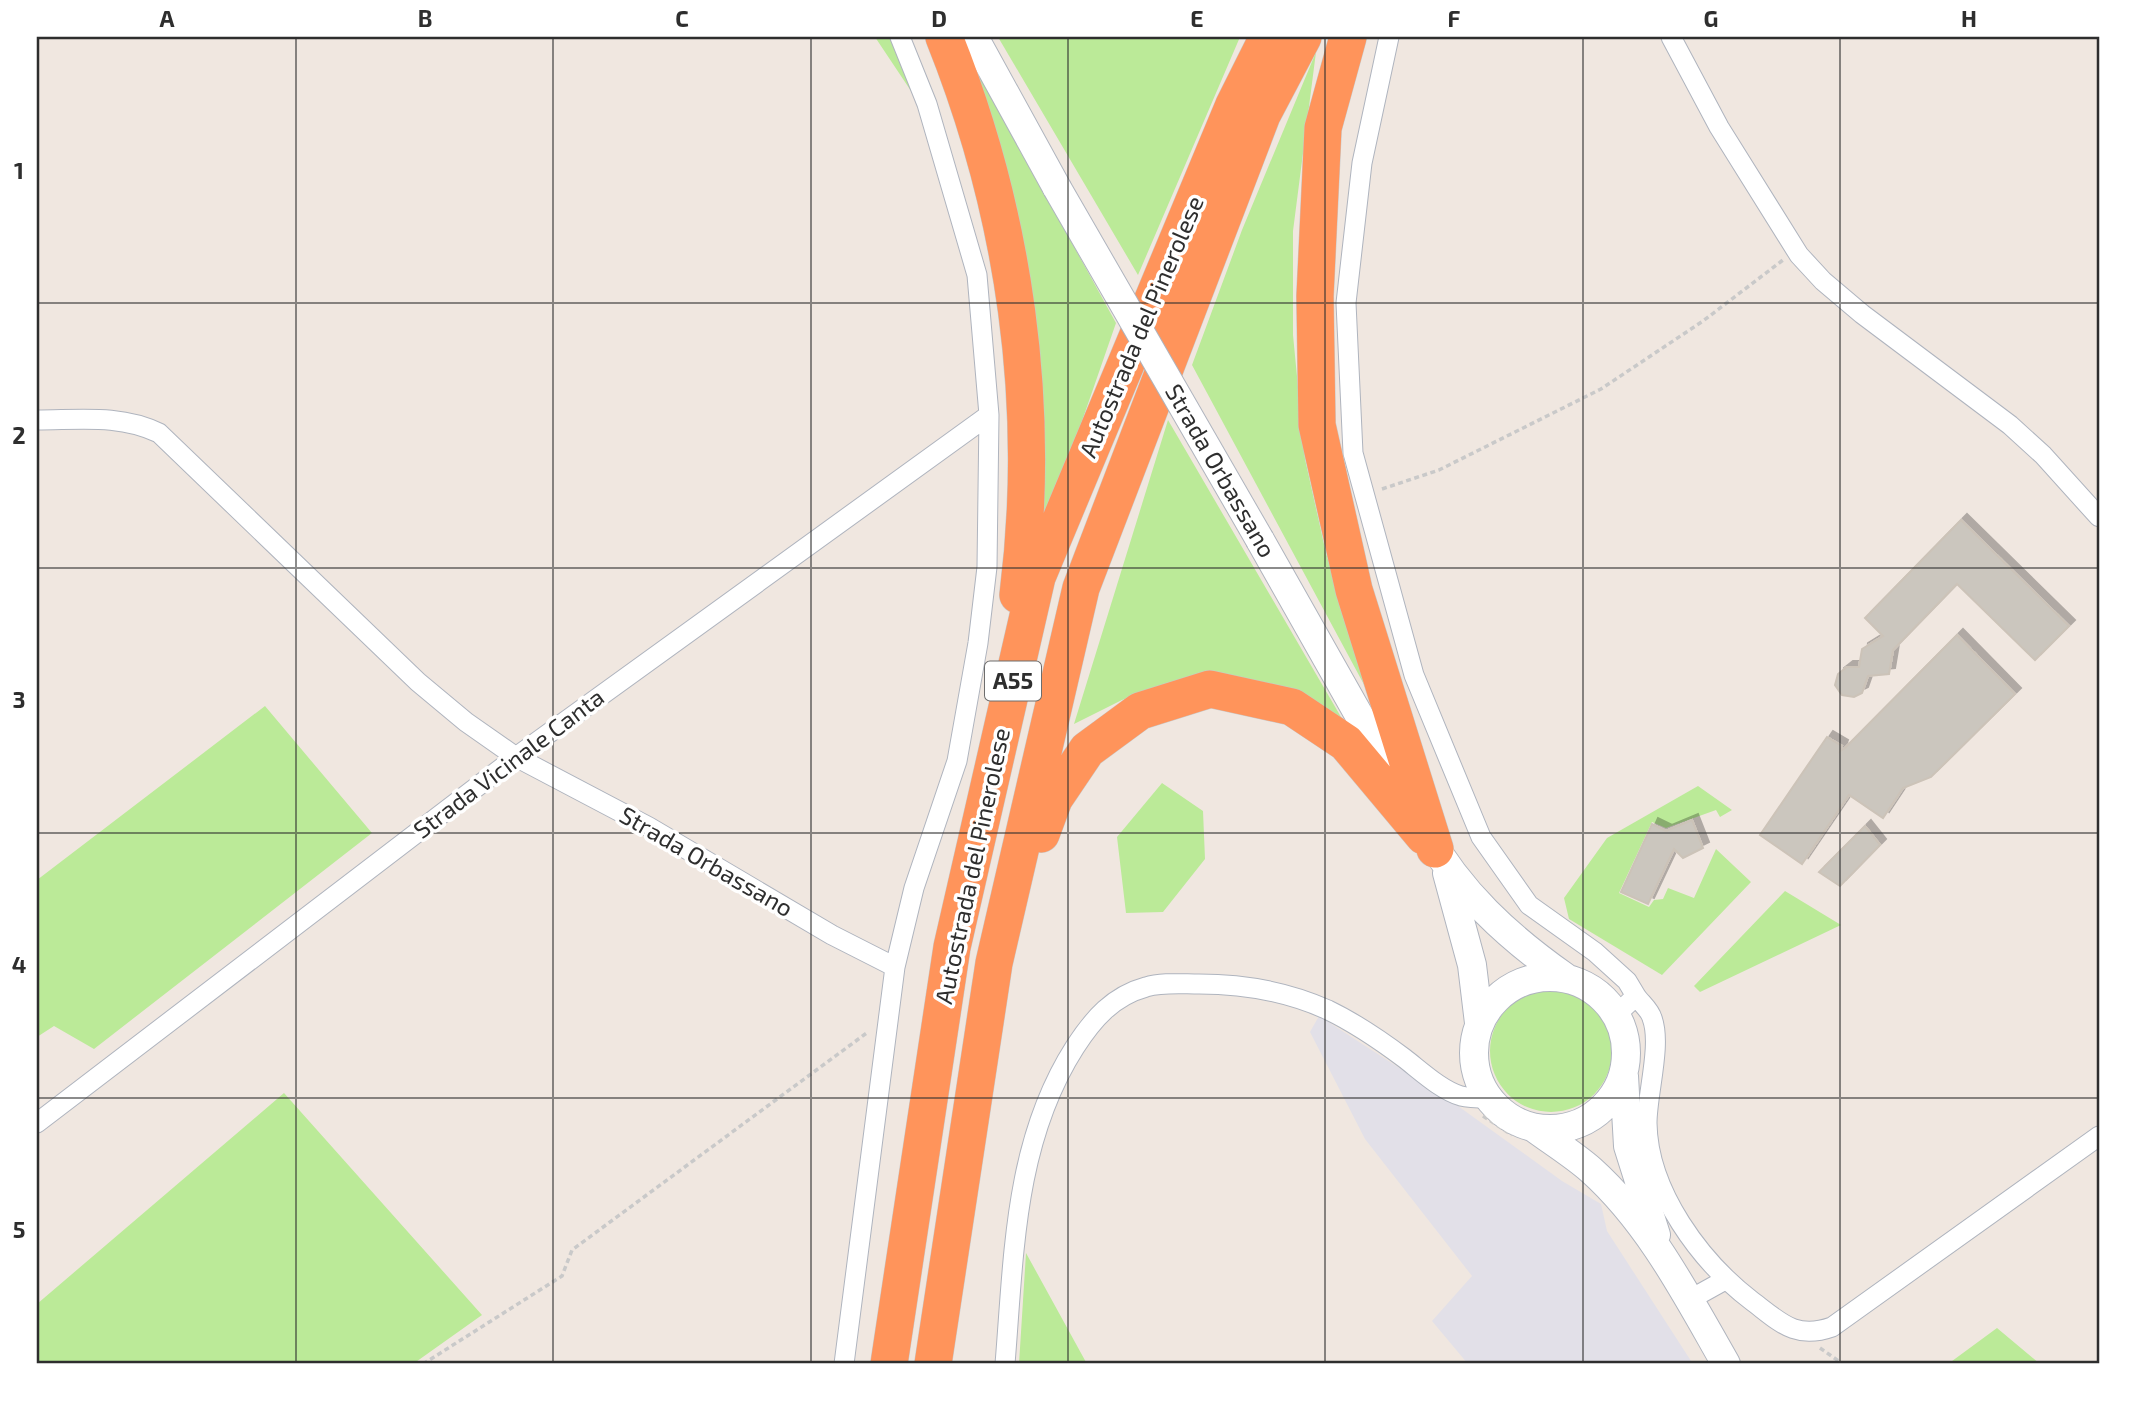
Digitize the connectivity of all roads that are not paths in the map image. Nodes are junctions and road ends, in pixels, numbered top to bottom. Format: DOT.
graph roads {
  1 [pos="900,37"];
  2 [pos="944,37"];
  3 [pos="974,37"];
  4 [pos="1268,37"];
  5 [pos="1303,37"];
  6 [pos="1348,37"];
  7 [pos="1389,37"];
  8 [pos="1671,37"];
  9 [pos="989,415"];
  10 [pos="37,420"];
  11 [pos="2099,517"];
  12 [pos="516,757"];
  13 [pos="1440,858"];
  14 [pos="952,947"];
  15 [pos="994,963"];
  16 [pos="895,967"];
  17 [pos="1565,977"];
  18 [pos="1627,1005"];
  19 [pos="1479,1023"];
  20 [pos="1624,1076"];
  21 [pos="1475,1097"];
  22 [pos="37,1123"];
  23 [pos="1526,1134"];
  24 [pos="2099,1136"];
  25 [pos="1665,1257"];
  26 [pos="1725,1280"];
  27 [pos="1689,1300"];
  28 [pos="844,1364"];
  29 [pos="889,1364"];
  30 [pos="933,1364"];
  31 [pos="1005,1364"];
  32 [pos="1726,1364"];
  1 -- 9 [label="street"];
  2 -- 14 [label="highway"];
  3 -- 13 [label="main road, Strada Orbassano, bridge"];
  4 -- 14 [label="highway, Autostrada del Pinerolese / A55"];
  5 -- 15 [label="highway, Autostrada del Pinerolese / A55"];
  6 -- 13 [label="highway"];
  7 -- 18 [label="street"];
  8 -- 11 [label="street"];
  9 -- 12 [label="street, Strada Vicinale Canta"];
  9 -- 16 [label="street"];
  10 -- 12 [label="street, Strada Orbassano"];
  12 -- 16 [label="street, Strada Orbassano"];
  12 -- 22 [label="street, Strada Vicinale Canta"];
  13 -- 15 [label="highway"];
  13 -- 17 [label="main road, Strada Orbassano"];
  13 -- 19 [label="main road, Strada Orbassano"];
  14 -- 29 [label="highway, Autostrada del Pinerolese / A55"];
  15 -- 30 [label="highway, Autostrada del Pinerolese / A55"];
  16 -- 28 [label="street"];
  17 -- 18 [label="main road, Strada Orbassano"];
  17 -- 19 [label="main road, Strada Orbassano"];
  18 -- 20 [label="main road, Strada Orbassano"];
  18 -- 26 [label="street"];
  19 -- 21 [label="main road, Strada Orbassano"];
  20 -- 23 [label="main road, Strada Orbassano"];
  20 -- 25 [label="main road, Strada Orbassano"];
  21 -- 23 [label="main road, Strada Orbassano"];
  21 -- 31 [label="street"];
  23 -- 25 [label="main road, Strada Orbassano"];
  24 -- 26 [label="street"];
  25 -- 27 [label="main road, Strada Orbassano"];
  26 -- 27 [label="street"];
  27 -- 32 [label="main road, Strada Orbassano"];
}
